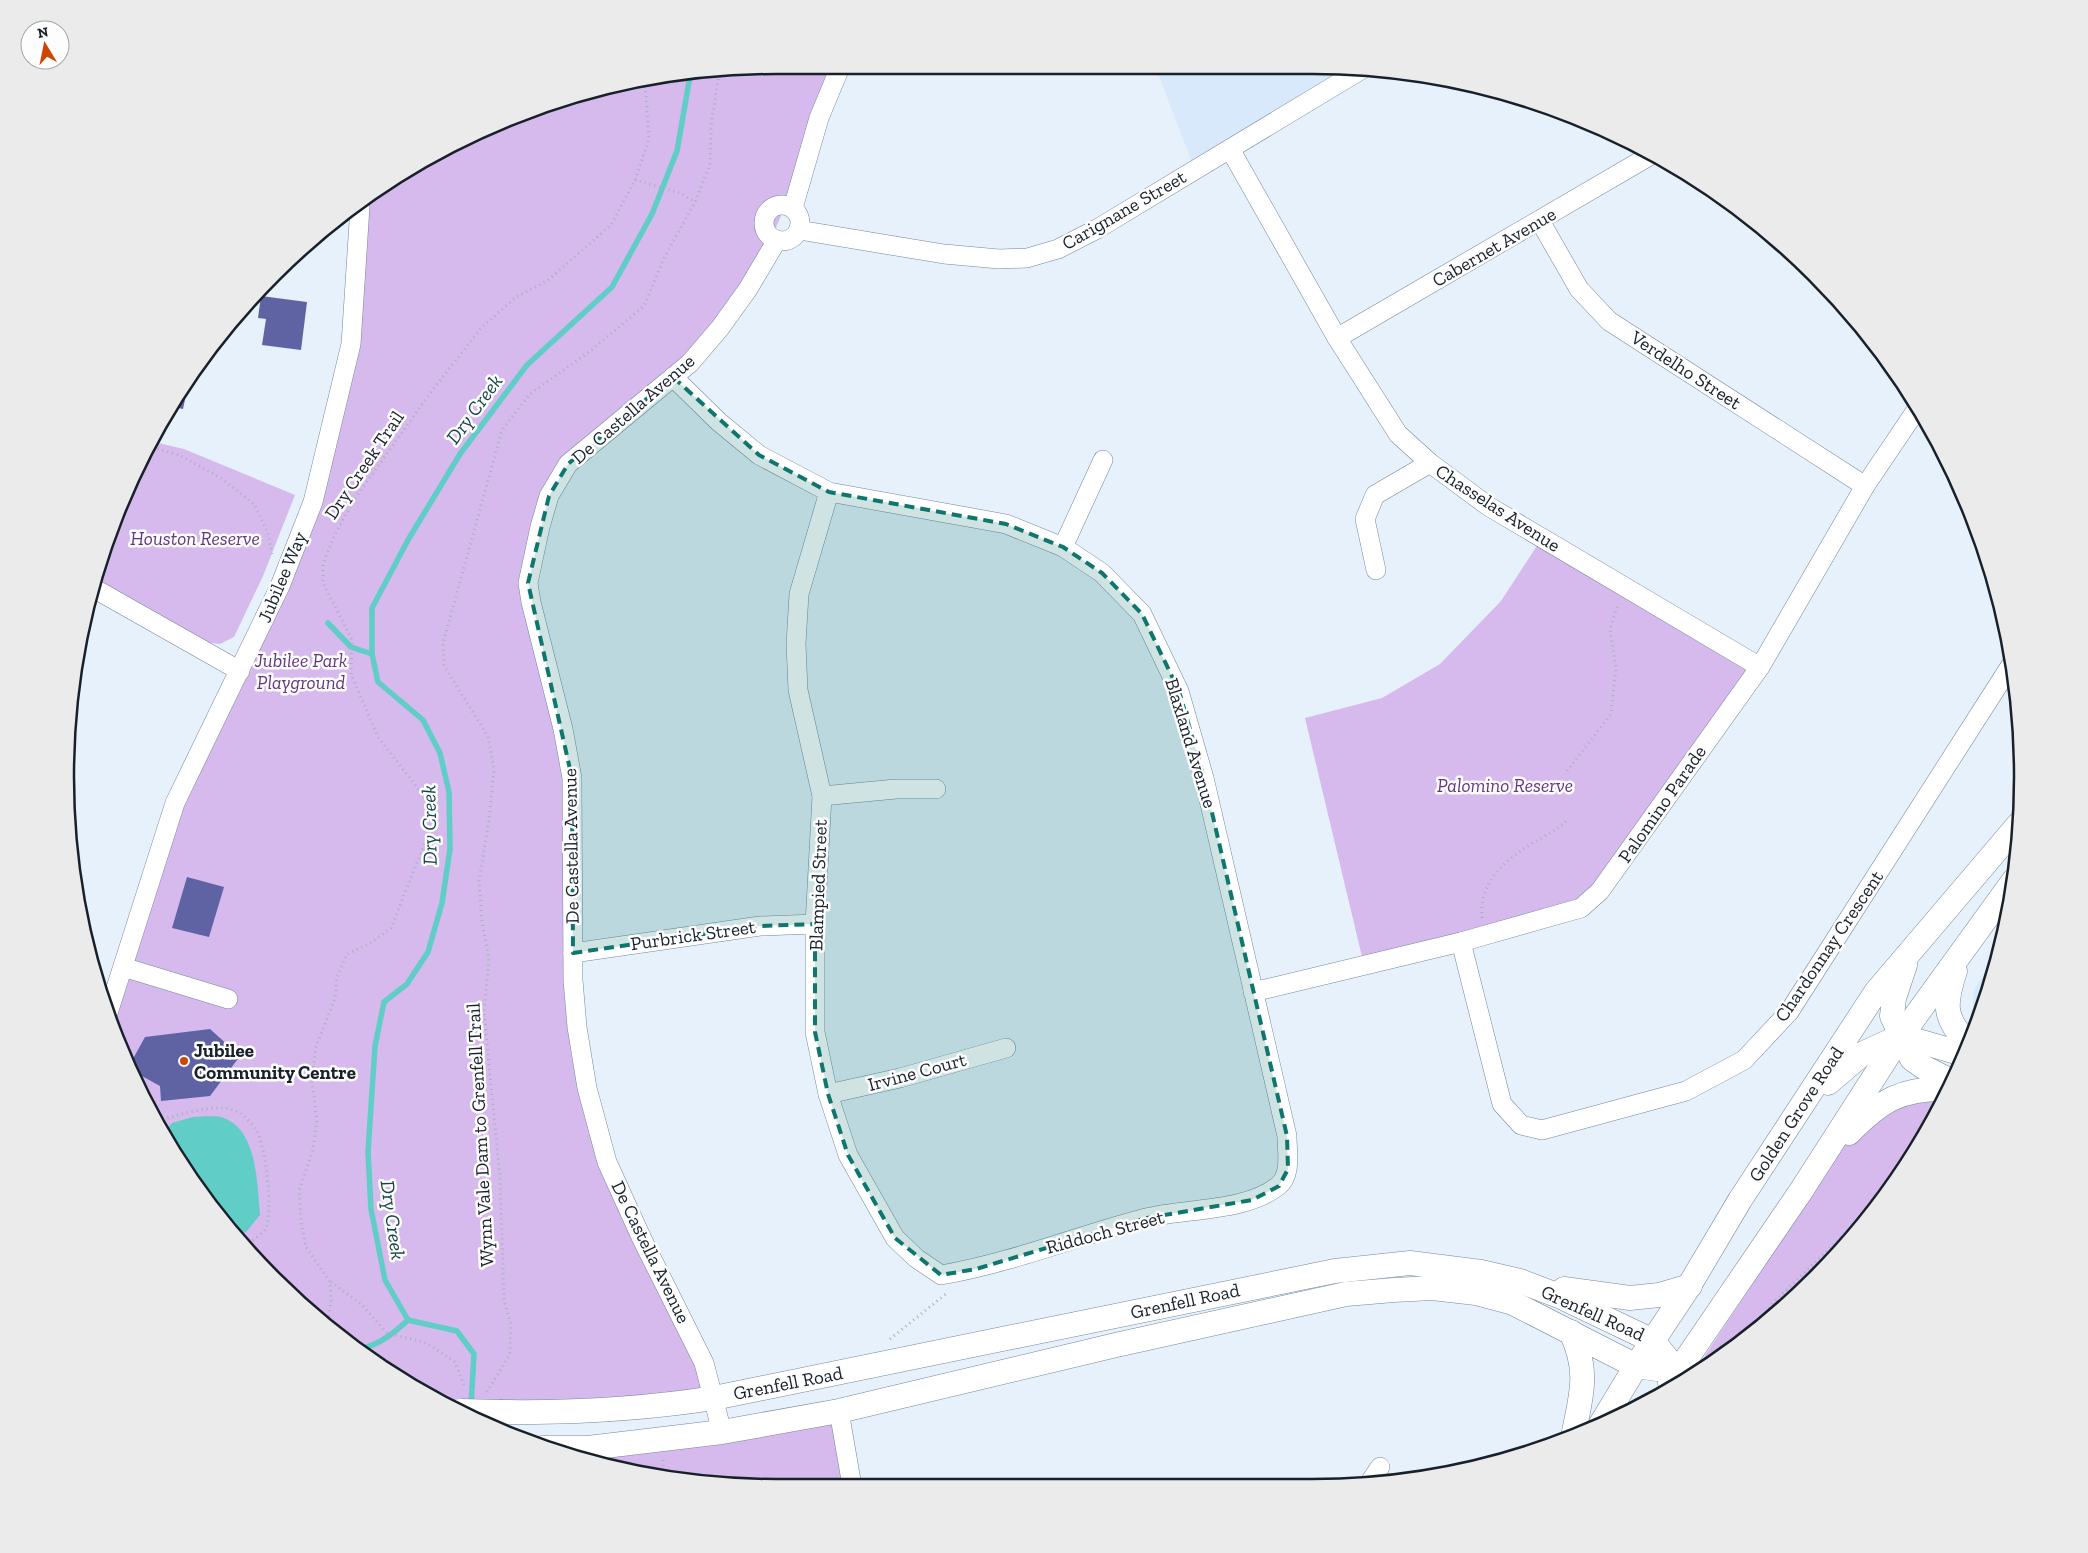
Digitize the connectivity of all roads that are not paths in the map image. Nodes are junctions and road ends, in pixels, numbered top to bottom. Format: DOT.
graph roads {
  1 [pos="837,74"];
  2 [pos="1353,75"];
  3 [pos="1230,149"];
  4 [pos="1645,158"];
  5 [pos="793,208"];
  6 [pos="360,211"];
  7 [pos="1540,221"];
  8 [pos="799,230"];
  9 [pos="777,240"];
  10 [pos="1337,338"];
  11 [pos="673,377"];
  12 [pos="1913,414"];
  13 [pos="1103,460"];
  14 [pos="1430,463"];
  15 [pos="1865,486"];
  16 [pos="829,492"];
  17 [pos="1063,547"];
  18 [pos="1376,570"];
  19 [pos="99,591"];
  20 [pos="1760,667"];
  21 [pos="240,671"];
  22 [pos="2006,673"];
  23 [pos="936,790"];
  24 [pos="822,796"];
  25 [pos="2012,832"];
  26 [pos="2004,894"];
  27 [pos="815,924"];
  28 [pos="1461,942"];
  29 [pos="573,953"];
  30 [pos="1909,954"];
  31 [pos="1959,957"];
  32 [pos="123,967"];
  33 [pos="1253,992"];
  34 [pos="228,999"];
  35 [pos="111,1003"];
  36 [pos="1901,1036"];
  37 [pos="1964,1037"];
  38 [pos="1006,1048"];
  39 [pos="1958,1052"];
  40 [pos="1946,1078"];
  41 [pos="1941,1089"];
  42 [pos="828,1094"];
  43 [pos="1776,1144"];
  44 [pos="1817,1166"];
  45 [pos="1288,1169"];
  46 [pos="916,1258"];
  47 [pos="1520,1281"];
  48 [pos="1690,1286"];
  49 [pos="1571,1332"];
  50 [pos="1653,1341"];
  51 [pos="1636,1366"];
  52 [pos="1673,1378"];
  53 [pos="714,1398"];
  54 [pos="476,1411"];
  55 [pos="839,1412"];
  56 [pos="1607,1414"];
  57 [pos="1575,1428"];
  58 [pos="722,1432"];
  59 [pos="571,1448"];
  60 [pos="851,1479"];
  1 -- 5 [label="street"];
  2 -- 3 [label="street, Carignane Street"];
  3 -- 8 [label="street, Carignane Street"];
  3 -- 10 [label="street, Chasselas Avenue"];
  4 -- 7 [label="street, Cabernet Avenue"];
  5 -- 8 [label="street"];
  5 -- 9 [label="street"];
  6 -- 21 [label="street, Jubilee Way"];
  7 -- 10 [label="street, Cabernet Avenue"];
  7 -- 15 [label="street, Verdelho Street"];
  8 -- 9 [label="street"];
  9 -- 11 [label="street, De Castella Avenue"];
  10 -- 14 [label="street, Chasselas Avenue"];
  11 -- 16 [label="street, Blaxland Avenue"];
  11 -- 29 [label="street, De Castella Avenue"];
  12 -- 15 [label="street, Palomino Parade"];
  13 -- 17 [label="street"];
  14 -- 18 [label="street"];
  14 -- 20 [label="street, Chasselas Avenue"];
  15 -- 20 [label="street, Palomino Parade"];
  16 -- 17 [label="street, Blaxland Avenue"];
  16 -- 24 [label="street, Blampied Street"];
  17 -- 33 [label="street, Blaxland Avenue"];
  19 -- 21 [label="street"];
  20 -- 28 [label="street, Palomino Parade"];
  21 -- 32 [label="street, Jubilee Way"];
  22 -- 28 [label="street, Chardonnay Crescent"];
  23 -- 24 [label="street"];
  24 -- 27 [label="street, Blampied Street"];
  25 -- 30 [label="main road, Golden Grove Road"];
  26 -- 31 [label="main road"];
  27 -- 29 [label="street, Purbrick Street"];
  27 -- 42 [label="street, Blampied Street"];
  28 -- 33 [label="street, Palomino Parade"];
  29 -- 53 [label="street, De Castella Avenue"];
  30 -- 36 [label="main road"];
  30 -- 43 [label="main road, Golden Grove Road"];
  31 -- 36 [label="main road"];
  31 -- 37 [label="main road"];
  32 -- 34 [label="street"];
  32 -- 35 [label="street, Jubilee Way"];
  33 -- 45 [label="street, Blaxland Avenue"];
  36 -- 39 [label="main road"];
  36 -- 40 [label="main road"];
  36 -- 43 [label="main road"];
  36 -- 44 [label="main road"];
  38 -- 42 [label="street, Irvine Court"];
  41 -- 44 [label="main road"];
  42 -- 46 [label="street, Blampied Street"];
  43 -- 48 [label="main road, Golden Grove Road"];
  44 -- 52 [label="main road"];
  45 -- 46 [label="street, Riddoch Street"];
  47 -- 48 [label="main road"];
  47 -- 50 [label="main road, Grenfell Road"];
  47 -- 53 [label="main road, Grenfell Road"];
  48 -- 50 [label="main road, Golden Grove Road"];
  49 -- 51 [label="main road, Grenfell Road"];
  49 -- 55 [label="main road, Grenfell Road"];
  49 -- 57 [label="main road"];
  50 -- 51 [label="main road, Golden Grove Road"];
  50 -- 52 [label="main road, Grenfell Road"];
  51 -- 52 [label="main road, Grenfell Road"];
  51 -- 56 [label="main road, Golden Grove Road"];
  53 -- 54 [label="main road, Grenfell Road, bridge"];
  53 -- 58 [label="street, De Castella Avenue"];
  55 -- 58 [label="main road, Grenfell Road"];
  55 -- 60 [label="street"];
  58 -- 59 [label="main road, Grenfell Road"];
}
